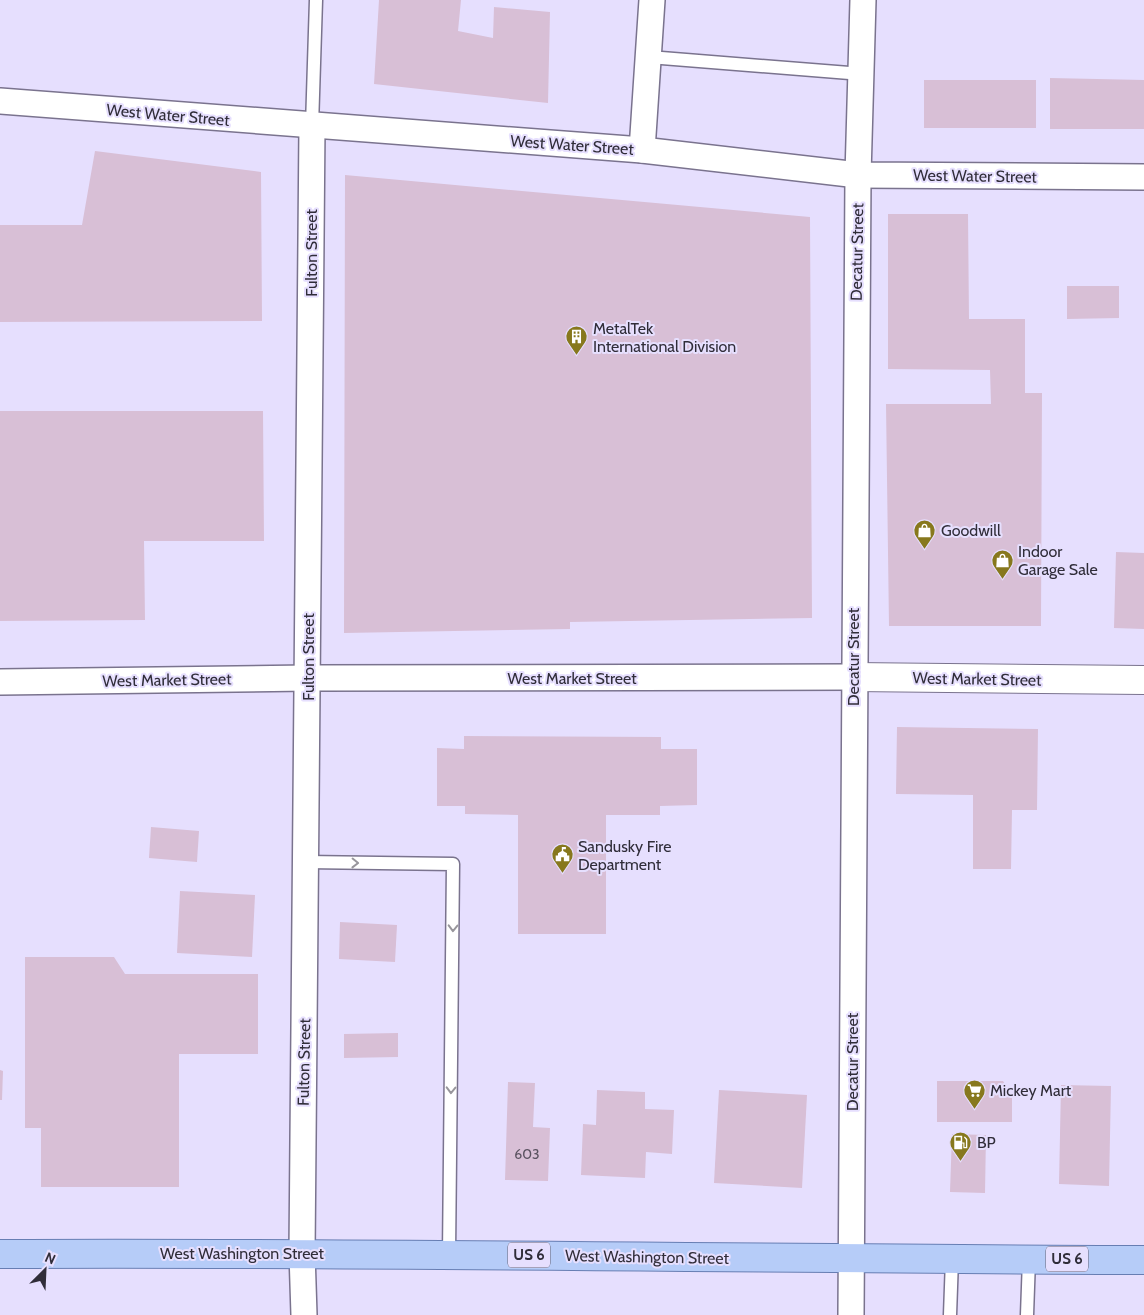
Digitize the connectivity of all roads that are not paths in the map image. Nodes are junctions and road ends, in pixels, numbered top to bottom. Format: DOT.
graph roads {
  1 [pos="316,0"];
  2 [pos="652,0"];
  3 [pos="863,0"];
  4 [pos="649,57"];
  5 [pos="862,74"];
  6 [pos="0,101"];
  7 [pos="312,126"];
  8 [pos="642,150"];
  9 [pos="858,175"];
  10 [pos="1144,177"];
  11 [pos="853,677"];
  12 [pos="308,678"];
  13 [pos="1144,680"];
  14 [pos="0,682"];
  15 [pos="306,862"];
  16 [pos="302,1252"];
  17 [pos="0,1254"];
  18 [pos="449,1254"];
  19 [pos="851,1259"];
  20 [pos="952,1259"];
  21 [pos="1029,1260"];
  22 [pos="1144,1260"];
  23 [pos="304,1315"];
  24 [pos="851,1315"];
  25 [pos="950,1315"];
  26 [pos="1027,1315"];
  1 -- 7 [label="lane, Fulton Street"];
  2 -- 4 [label="street"];
  3 -- 5 [label="street, Decatur Street"];
  4 -- 5 [label="lane"];
  4 -- 8 [label="street"];
  5 -- 9 [label="street, Decatur Street"];
  6 -- 7 [label="street, West Water Street"];
  7 -- 8 [label="street, West Water Street"];
  7 -- 12 [label="street, Fulton Street"];
  8 -- 9 [label="street, West Water Street"];
  9 -- 10 [label="street, West Water Street"];
  9 -- 11 [label="street, Decatur Street"];
  11 -- 12 [label="street, West Market Street"];
  11 -- 13 [label="street, West Market Street"];
  11 -- 19 [label="street, Decatur Street"];
  12 -- 14 [label="street, West Market Street"];
  12 -- 15 [label="street, Fulton Street"];
  15 -- 16 [label="street, Fulton Street"];
  15 -- 18 [label="lane, one-way"];
  16 -- 17 [label="main road, West Washington Street / US 6"];
  16 -- 18 [label="main road, West Washington Street / US 6"];
  16 -- 23 [label="street, Fulton Street"];
  18 -- 19 [label="main road, West Washington Street / US 6"];
  19 -- 20 [label="main road, West Washington Street / US 6"];
  19 -- 24 [label="street, Decatur Street"];
  20 -- 21 [label="main road, West Washington Street / US 6"];
  20 -- 25 [label="lane"];
  21 -- 22 [label="main road, West Washington Street / US 6"];
  21 -- 26 [label="lane"];
}
